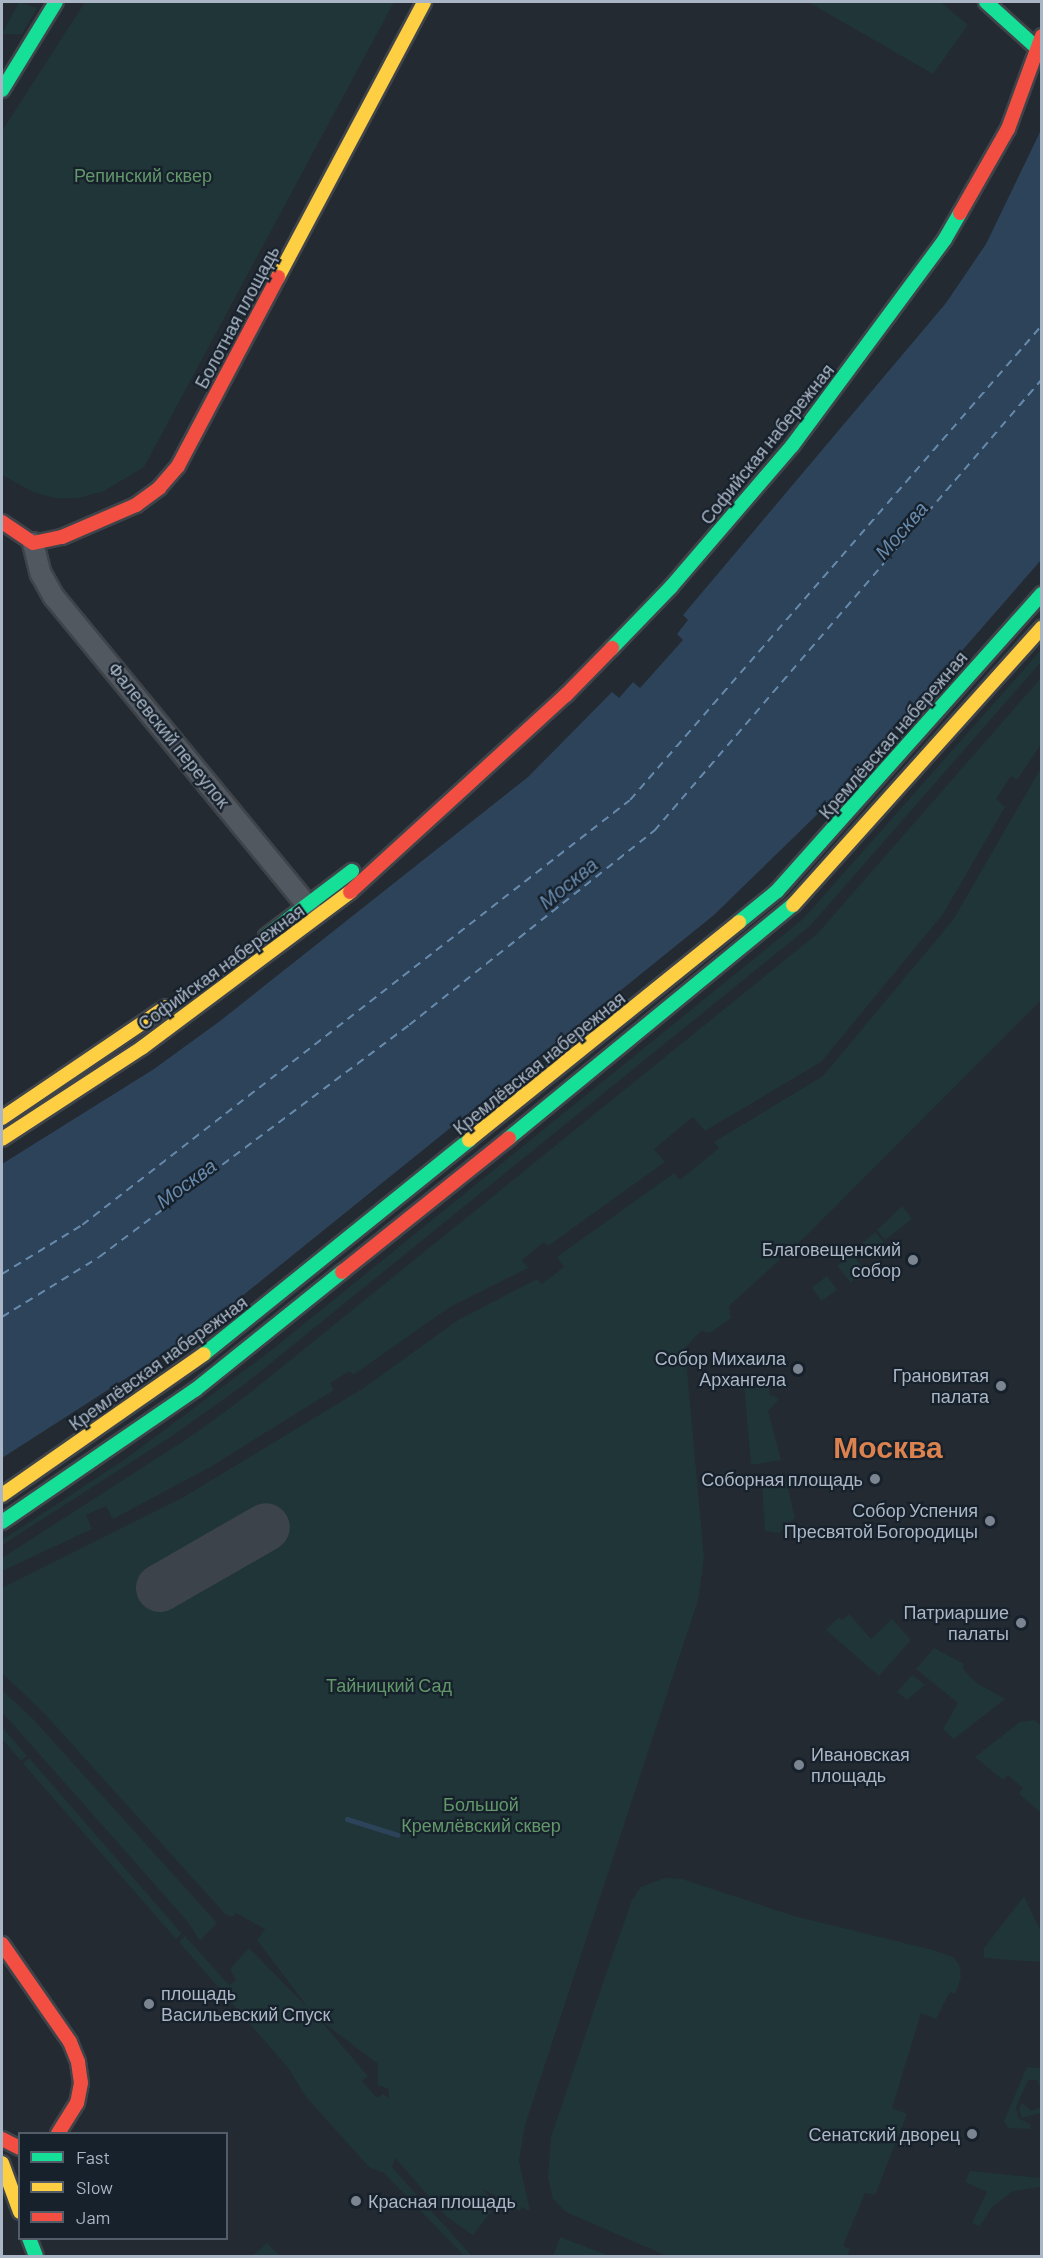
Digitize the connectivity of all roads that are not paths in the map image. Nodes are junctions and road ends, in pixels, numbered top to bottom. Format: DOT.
graph roads {
  1 [pos="56,2"];
  2 [pos="424,2"];
  3 [pos="986,2"];
  4 [pos="1040,42"];
  5 [pos="2,90"];
  6 [pos="2,522"];
  7 [pos="33,543"];
  8 [pos="1041,594"];
  9 [pos="1041,627"];
  10 [pos="312,911"];
  11 [pos="256,943"];
  12 [pos="179,998"];
  13 [pos="2,1118"];
  14 [pos="2,1139"];
  15 [pos="2,1495"];
  16 [pos="2,1522"];
  17 [pos="2,1944"];
  18 [pos="59,2132"];
  19 [pos="2,2139"];
  20 [pos="18,2147"];
  21 [pos="2,2163"];
  22 [pos="18,2207"];
  23 [pos="30,2240"];
  24 [pos="36,2256"];
  1 -- 5 [label="main road"];
  2 -- 7 [label="main road, Болотная площадь"];
  3 -- 4 [label="main road"];
  4 -- 10 [label="main road, Софийская набережная"];
  6 -- 7 [label="main road"];
  7 -- 10 [label="street, Фалеевский переулок"];
  8 -- 15 [label="main road, Кремлёвская набережная"];
  9 -- 16 [label="main road"];
  10 -- 11 [label="main road, Софийская набережная"];
  10 -- 14 [label="main road, Софийская набережная"];
  12 -- 13 [label="main road, Софийская набережная"];
  17 -- 18 [label="main road"];
  19 -- 20 [label="main road"];
  21 -- 22 [label="main road"];
  23 -- 24 [label="main road"];
}
